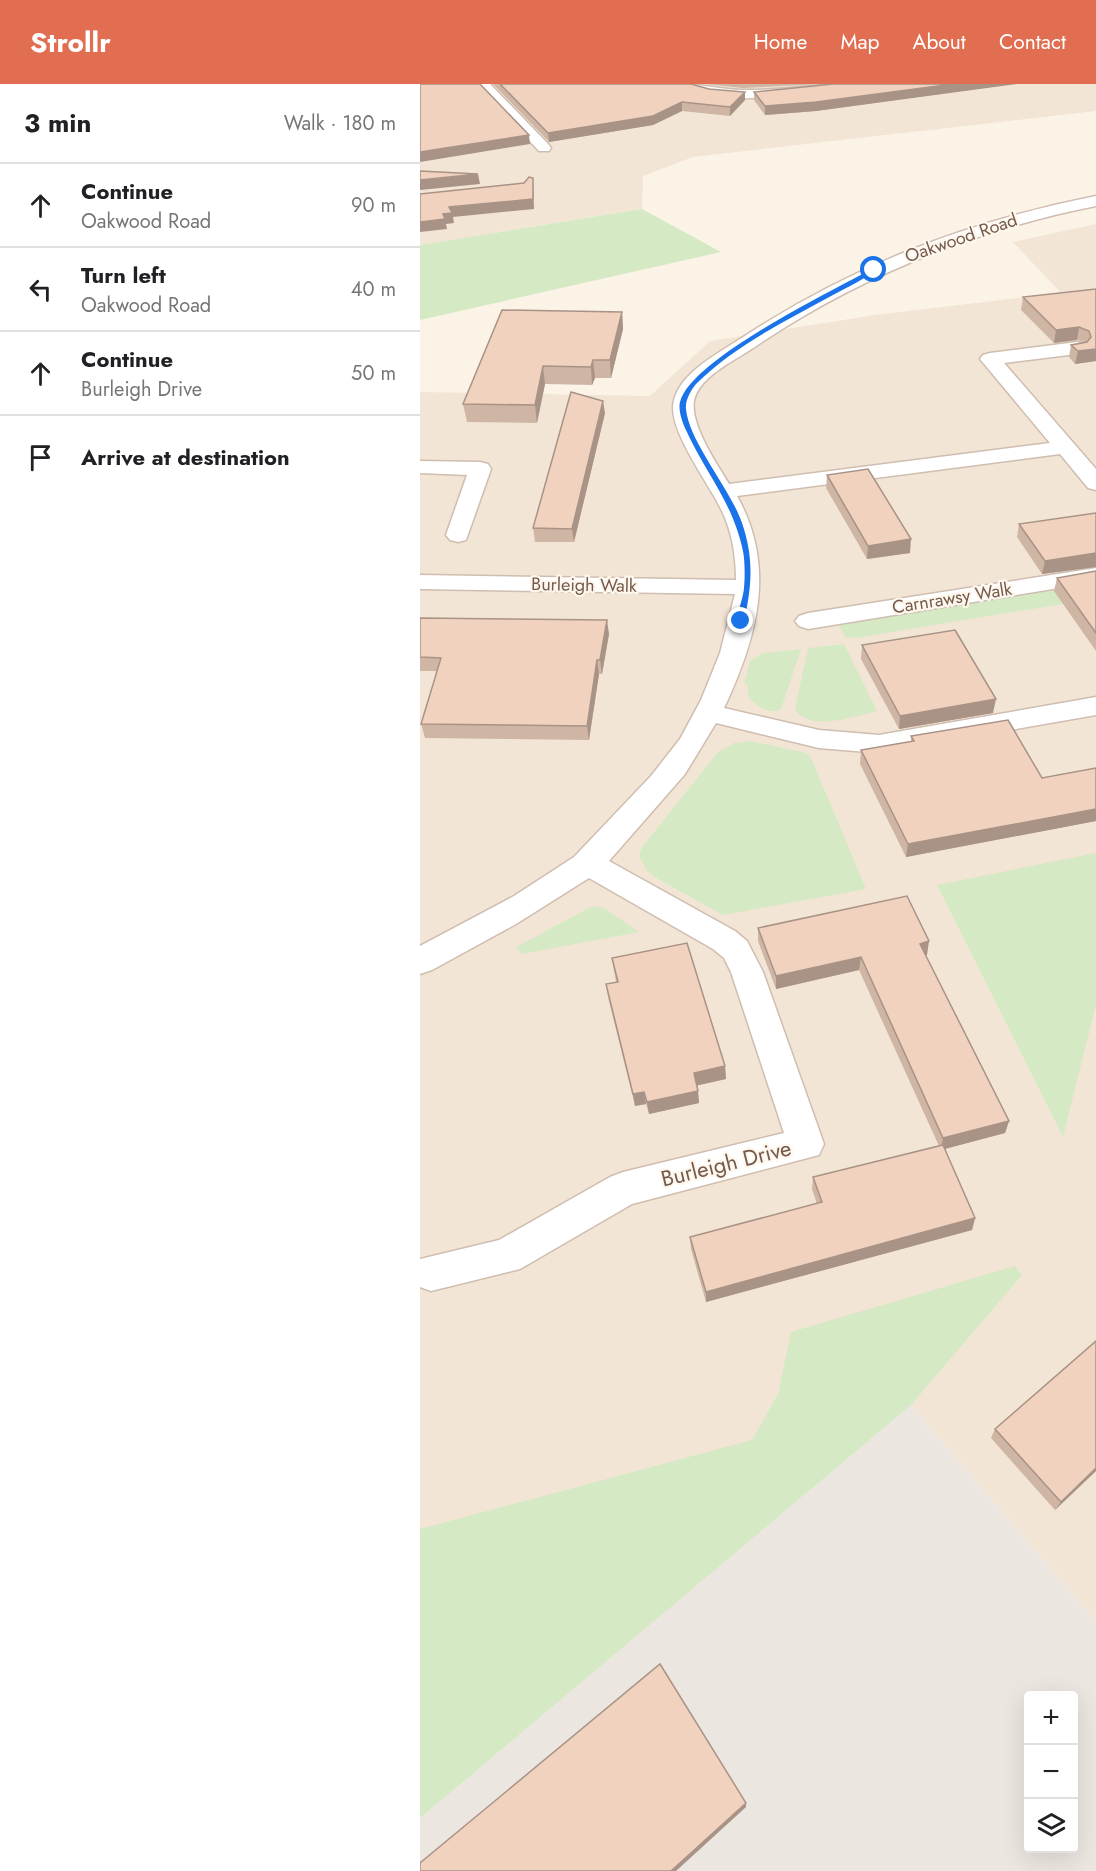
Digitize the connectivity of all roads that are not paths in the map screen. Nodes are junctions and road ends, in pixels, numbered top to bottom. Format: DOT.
graph roads {
  1 [pos="483,84"];
  2 [pos="689,84"];
  3 [pos="845,84"];
  4 [pos="544,148"];
  5 [pos="1096,201"];
  6 [pos="1077,348"];
  7 [pos="1066,447"];
  8 [pos="420,467"];
  9 [pos="1096,483"];
  10 [pos="725,491"];
  11 [pos="458,535"];
  12 [pos="1096,575"];
  13 [pos="420,582"];
  14 [pos="748,587"];
  15 [pos="808,621"];
  16 [pos="1096,706"];
  17 [pos="709,713"];
  18 [pos="587,863"];
  19 [pos="420,961"];
  20 [pos="431,1273"];
  1 -- 4 [label="street"];
  2 -- 3 [label="street"];
  5 -- 10 [label="street, Oakwood Road"];
  6 -- 7 [label="street"];
  7 -- 9 [label="street"];
  7 -- 10 [label="street"];
  8 -- 11 [label="street"];
  10 -- 14 [label="street"];
  12 -- 15 [label="street, Carnrawsy Walk"];
  13 -- 14 [label="street, Burleigh Walk"];
  14 -- 17 [label="street"];
  16 -- 17 [label="street"];
  17 -- 18 [label="street"];
  18 -- 19 [label="street"];
  18 -- 20 [label="street, Burleigh Drive"];
}
